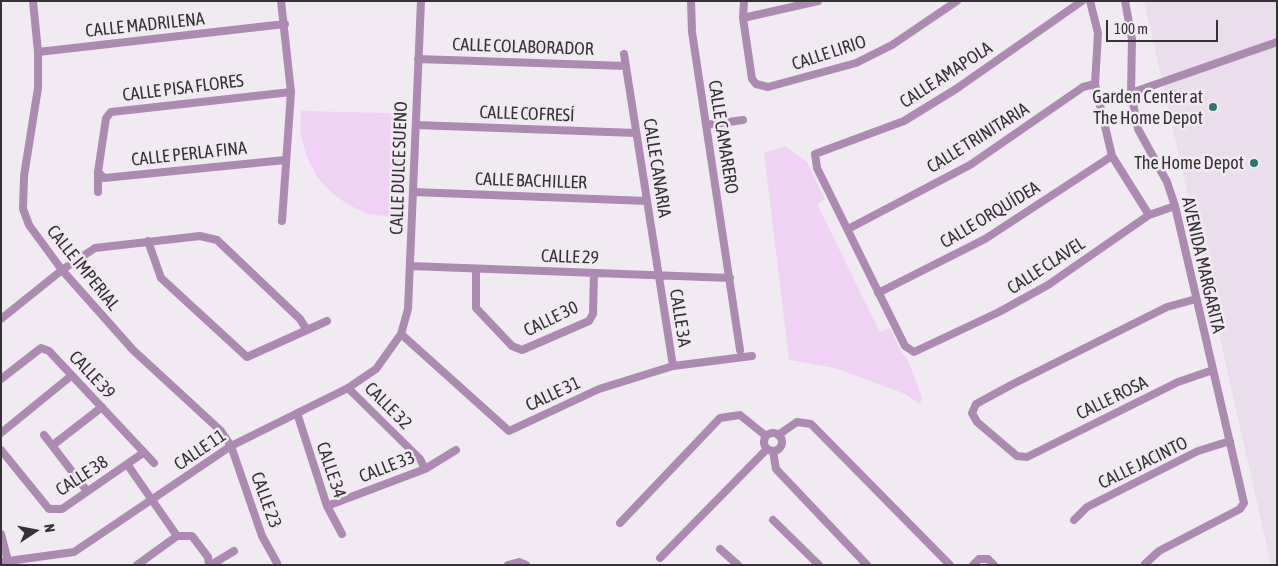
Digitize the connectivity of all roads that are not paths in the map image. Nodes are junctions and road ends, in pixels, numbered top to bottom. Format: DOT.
graph roads {
  1 [pos="33,1"];
  2 [pos="281,1"];
  3 [pos="421,1"];
  4 [pos="691,1"];
  5 [pos="744,1"];
  6 [pos="818,1"];
  7 [pos="957,1"];
  8 [pos="1082,1"];
  9 [pos="1090,1"];
  10 [pos="1125,1"];
  11 [pos="743,18"];
  12 [pos="285,24"];
  13 [pos="1277,42"];
  14 [pos="38,52"];
  15 [pos="624,54"];
  16 [pos="418,59"];
  17 [pos="626,66"];
  18 [pos="1095,84"];
  19 [pos="291,92"];
  20 [pos="1131,93"];
  21 [pos="743,120"];
  22 [pos="416,125"];
  23 [pos="706,125"];
  24 [pos="636,133"];
  25 [pos="1112,156"];
  26 [pos="285,160"];
  27 [pos="98,172"];
  28 [pos="98,192"];
  29 [pos="413,192"];
  30 [pos="647,201"];
  31 [pos="1175,206"];
  32 [pos="1149,214"];
  33 [pos="282,221"];
  34 [pos="848,229"];
  35 [pos="148,241"];
  36 [pos="410,266"];
  37 [pos="476,269"];
  38 [pos="62,270"];
  39 [pos="594,273"];
  40 [pos="658,275"];
  41 [pos="730,278"];
  42 [pos="878,293"];
  43 [pos="1196,299"];
  44 [pos="2,318"];
  45 [pos="327,321"];
  46 [pos="307,330"];
  47 [pos="401,334"];
  48 [pos="740,350"];
  49 [pos="752,356"];
  50 [pos="673,366"];
  51 [pos="1213,370"];
  52 [pos="71,376"];
  53 [pos="1,379"];
  54 [pos="348,388"];
  55 [pos="102,407"];
  56 [pos="297,414"];
  57 [pos="1,433"];
  58 [pos="44,435"];
  59 [pos="778,435"];
  60 [pos="766,436"];
  61 [pos="1230,441"];
  62 [pos="54,445"];
  63 [pos="231,446"];
  64 [pos="1,450"];
  65 [pos="456,450"];
  66 [pos="770,450"];
  67 [pos="143,453"];
  68 [pos="127,464"];
  69 [pos="154,464"];
  70 [pos="425,469"];
  71 [pos="86,490"];
  72 [pos="153,500"];
  73 [pos="327,506"];
  74 [pos="773,520"];
  75 [pos="1074,520"];
  76 [pos="620,523"];
  77 [pos="1,534"];
  78 [pos="342,534"];
  79 [pos="177,536"];
  80 [pos="720,549"];
  81 [pos="234,551"];
  82 [pos="660,558"];
  83 [pos="6,563"];
  84 [pos="277,563"];
  85 [pos="1145,564"];
  86 [pos="137,565"];
  87 [pos="210,565"];
  88 [pos="508,565"];
  89 [pos="526,565"];
  90 [pos="738,565"];
  91 [pos="819,565"];
  92 [pos="867,565"];
  93 [pos="950,565"];
  94 [pos="973,565"];
  95 [pos="994,565"];
  1 -- 14 [label="street, CALLE IMPERIAL"];
  2 -- 12 [label="street"];
  3 -- 16 [label="street, CALLE DULCE SUENO"];
  4 -- 23 [label="street, CALLE CAMARERO"];
  5 -- 11 [label="street"];
  6 -- 11 [label="street"];
  7 -- 11 [label="street, CALLE LIRIO"];
  8 -- 34 [label="street, CALLE AMAPOLA"];
  9 -- 18 [label="street"];
  10 -- 20 [label="street, AVENIDA MARGARITA"];
  12 -- 14 [label="street, CALLE MADRILENA"];
  12 -- 19 [label="street"];
  13 -- 20 [label="street"];
  14 -- 38 [label="street, CALLE IMPERIAL"];
  15 -- 17 [label="street, CALLE CANARIA"];
  16 -- 17 [label="street, CALLE COLABORADOR"];
  16 -- 22 [label="street, CALLE DULCE SUENO"];
  17 -- 24 [label="street, CALLE CANARIA"];
  18 -- 25 [label="street"];
  18 -- 34 [label="street, CALLE TRINITARIA"];
  19 -- 26 [label="street"];
  19 -- 27 [label="street, CALLE PISA FLORES"];
  20 -- 31 [label="street, AVENIDA MARGARITA"];
  21 -- 23 [label="street"];
  22 -- 24 [label="street, CALLE COFRESÍ"];
  22 -- 29 [label="street, CALLE DULCE SUENO"];
  23 -- 41 [label="street, CALLE CAMARERO"];
  24 -- 30 [label="street, CALLE CANARIA"];
  25 -- 32 [label="street"];
  25 -- 42 [label="street, CALLE ORQUÍDEA"];
  26 -- 27 [label="street, CALLE PERLA FINA"];
  26 -- 33 [label="street"];
  27 -- 28 [label="street"];
  29 -- 30 [label="street, CALLE BACHILLER"];
  29 -- 36 [label="street, CALLE DULCE SUENO"];
  30 -- 40 [label="street, CALLE CANARIA"];
  31 -- 32 [label="street, CALLE CLAVEL"];
  31 -- 43 [label="street, AVENIDA MARGARITA"];
  32 -- 42 [label="street, CALLE CLAVEL"];
  34 -- 42 [label="street"];
  35 -- 38 [label="street"];
  35 -- 46 [label="street"];
  35 -- 46 [label="street"];
  36 -- 37 [label="street, CALLE 29"];
  36 -- 47 [label="street, CALLE DULCE SUENO"];
  37 -- 39 [label="street, CALLE 29"];
  37 -- 39 [label="street, CALLE 30"];
  38 -- 44 [label="street"];
  38 -- 63 [label="street, CALLE IMPERIAL"];
  39 -- 40 [label="street, CALLE 29"];
  40 -- 41 [label="street, CALLE 29"];
  40 -- 50 [label="street, CALLE 3A"];
  41 -- 48 [label="street, CALLE CAMARERO"];
  43 -- 51 [label="street, AVENIDA MARGARITA"];
  43 -- 51 [label="street, CALLE ROSA"];
  45 -- 46 [label="street"];
  47 -- 50 [label="street, CALLE 31"];
  47 -- 54 [label="street, CALLE 11"];
  49 -- 50 [label="street, CALLE 31"];
  51 -- 61 [label="street, AVENIDA MARGARITA"];
  52 -- 53 [label="street, CALLE 39"];
  52 -- 55 [label="street, CALLE 39"];
  52 -- 57 [label="street"];
  54 -- 56 [label="street, CALLE 11"];
  54 -- 70 [label="street, CALLE 32"];
  55 -- 62 [label="street"];
  55 -- 67 [label="street, CALLE 39"];
  56 -- 63 [label="street, CALLE 11"];
  56 -- 73 [label="street, CALLE 34"];
  58 -- 62 [label="street"];
  59 -- 60 [label="street"];
  59 -- 66 [label="street"];
  59 -- 93 [label="street"];
  60 -- 66 [label="street"];
  60 -- 76 [label="street"];
  61 -- 75 [label="street, CALLE JACINTO"];
  61 -- 85 [label="street, AVENIDA MARGARITA"];
  62 -- 71 [label="street"];
  63 -- 72 [label="street, CALLE 11"];
  63 -- 84 [label="street, CALLE 23"];
  64 -- 71 [label="street, CALLE 38"];
  65 -- 70 [label="street, CALLE 33"];
  66 -- 82 [label="street"];
  66 -- 92 [label="street"];
  67 -- 68 [label="street, CALLE 38"];
  67 -- 69 [label="street, CALLE 39"];
  68 -- 71 [label="street, CALLE 38"];
  68 -- 72 [label="street"];
  70 -- 73 [label="street, CALLE 33"];
  72 -- 79 [label="street"];
  72 -- 83 [label="street, CALLE 11"];
  73 -- 78 [label="street, CALLE 34"];
  74 -- 91 [label="street"];
  77 -- 83 [label="street"];
  79 -- 86 [label="street"];
  79 -- 87 [label="street"];
  80 -- 90 [label="street"];
  81 -- 87 [label="street"];
  88 -- 89 [label="street"];
  94 -- 95 [label="street"];
}
